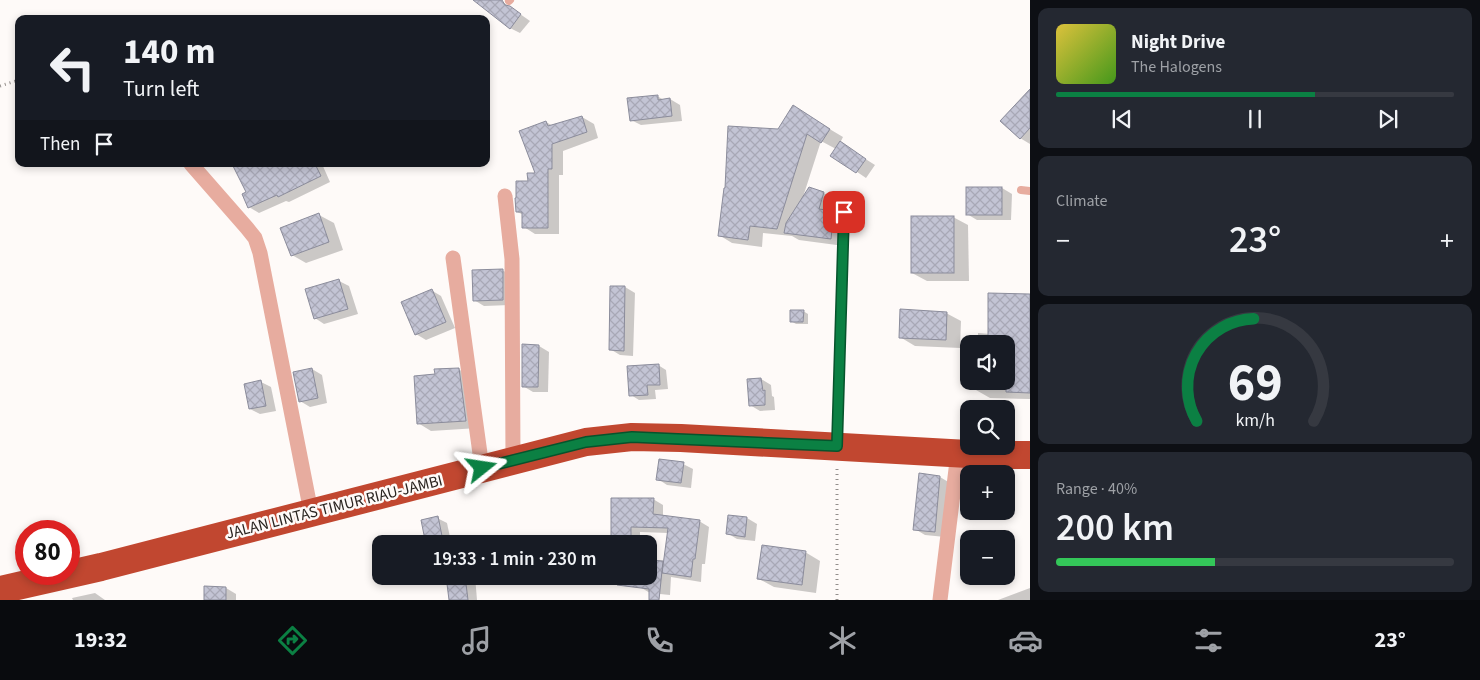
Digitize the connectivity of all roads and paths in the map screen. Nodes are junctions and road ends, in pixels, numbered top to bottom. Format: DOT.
graph roads {
  1 [pos="15,81"];
  2 [pos="0,86"];
  3 [pos="194,167"];
  4 [pos="1021,190"];
  5 [pos="1030,191"];
  6 [pos="505,196"];
  7 [pos="844,212"];
  8 [pos="453,258"];
  9 [pos="837,446"];
  10 [pos="958,454"];
  11 [pos="1030,455"];
  12 [pos="513,460"];
  13 [pos="482,468"];
  14 [pos="311,512"];
  15 [pos="0,590"];
  16 [pos="837,600"];
  17 [pos="940,600"];
  1 -- 2 [label="path"];
  3 -- 14 [label="street"];
  4 -- 5 [label="lane"];
  6 -- 12 [label="street"];
  7 -- 9 [label="lane"];
  8 -- 13 [label="street"];
  9 -- 10 [label="highway, JALAN LINTAS TIMUR RIAU-JAMBI"];
  9 -- 12 [label="highway, JALAN LINTAS TIMUR RIAU-JAMBI"];
  9 -- 16 [label="path"];
  10 -- 11 [label="highway, JALAN LINTAS TIMUR RIAU-JAMBI"];
  10 -- 17 [label="street"];
  12 -- 13 [label="highway, JALAN LINTAS TIMUR RIAU-JAMBI"];
  13 -- 14 [label="highway, JALAN LINTAS TIMUR RIAU-JAMBI"];
  14 -- 15 [label="highway, JALAN LINTAS TIMUR RIAU-JAMBI"];
}
